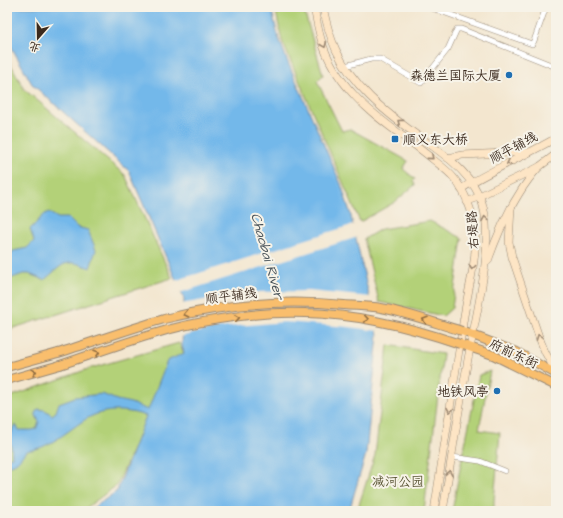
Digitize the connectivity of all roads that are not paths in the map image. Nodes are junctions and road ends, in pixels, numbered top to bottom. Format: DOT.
graph roads {
  1 [pos="314,7"];
  2 [pos="323,7"];
  3 [pos="429,7"];
  4 [pos="546,7"];
  5 [pos="345,66"];
  6 [pos="556,67"];
  7 [pos="556,138"];
  8 [pos="533,151"];
  9 [pos="556,154"];
  10 [pos="448,158"];
  11 [pos="539,167"];
  12 [pos="471,183"];
  13 [pos="461,189"];
  14 [pos="479,195"];
  15 [pos="467,202"];
  16 [pos="511,208"];
  17 [pos="484,271"];
  18 [pos="462,331"];
  19 [pos="473,335"];
  20 [pos="460,344"];
  21 [pos="470,347"];
  22 [pos="7,367"];
  23 [pos="556,373"];
  24 [pos="7,380"];
  25 [pos="556,386"];
  26 [pos="452,457"];
  27 [pos="505,471"];
  28 [pos="434,511"];
  29 [pos="443,511"];
  1 -- 13 [label="main road, 右堤路, one-way"];
  2 -- 5 [label="main road, 右堤路"];
  3 -- 4 [label="street"];
  5 -- 6 [label="street"];
  10 -- 5 [label="main road, 右堤路, one-way"];
  7 -- 8 [label="main road, 顺平辅线"];
  8 -- 10 [label="main road"];
  8 -- 12 [label="main road, 顺平辅线, one-way"];
  9 -- 11 [label="main road"];
  10 -- 12 [label="main road, 右堤路"];
  11 -- 14 [label="main road"];
  11 -- 16 [label="main road"];
  12 -- 13 [label="main road, 顺平辅线"];
  12 -- 14 [label="main road, 右堤路"];
  13 -- 15 [label="main road, 右堤路"];
  14 -- 15 [label="main road"];
  17 -- 14 [label="main road, 右堤路, one-way"];
  15 -- 18 [label="main road, 右堤路, one-way"];
  16 -- 17 [label="main road"];
  23 -- 16 [label="main road, one-way"];
  17 -- 19 [label="main road, 右堤路"];
  18 -- 19 [label="main road, 府前东街"];
  18 -- 20 [label="main road, 右堤路"];
  18 -- 22 [label="main road, 顺平辅线, one-way, bridge"];
  19 -- 21 [label="main road, 右堤路"];
  19 -- 23 [label="main road, 府前东街"];
  20 -- 21 [label="main road, 府前东街"];
  24 -- 20 [label="main road, 顺平辅线, one-way, bridge"];
  20 -- 28 [label="main road, 右堤路, one-way"];
  21 -- 25 [label="main road, 府前东街"];
  21 -- 26 [label="main road, 右堤路"];
  26 -- 27 [label="street"];
  29 -- 26 [label="main road, 右堤路, one-way"];
}
